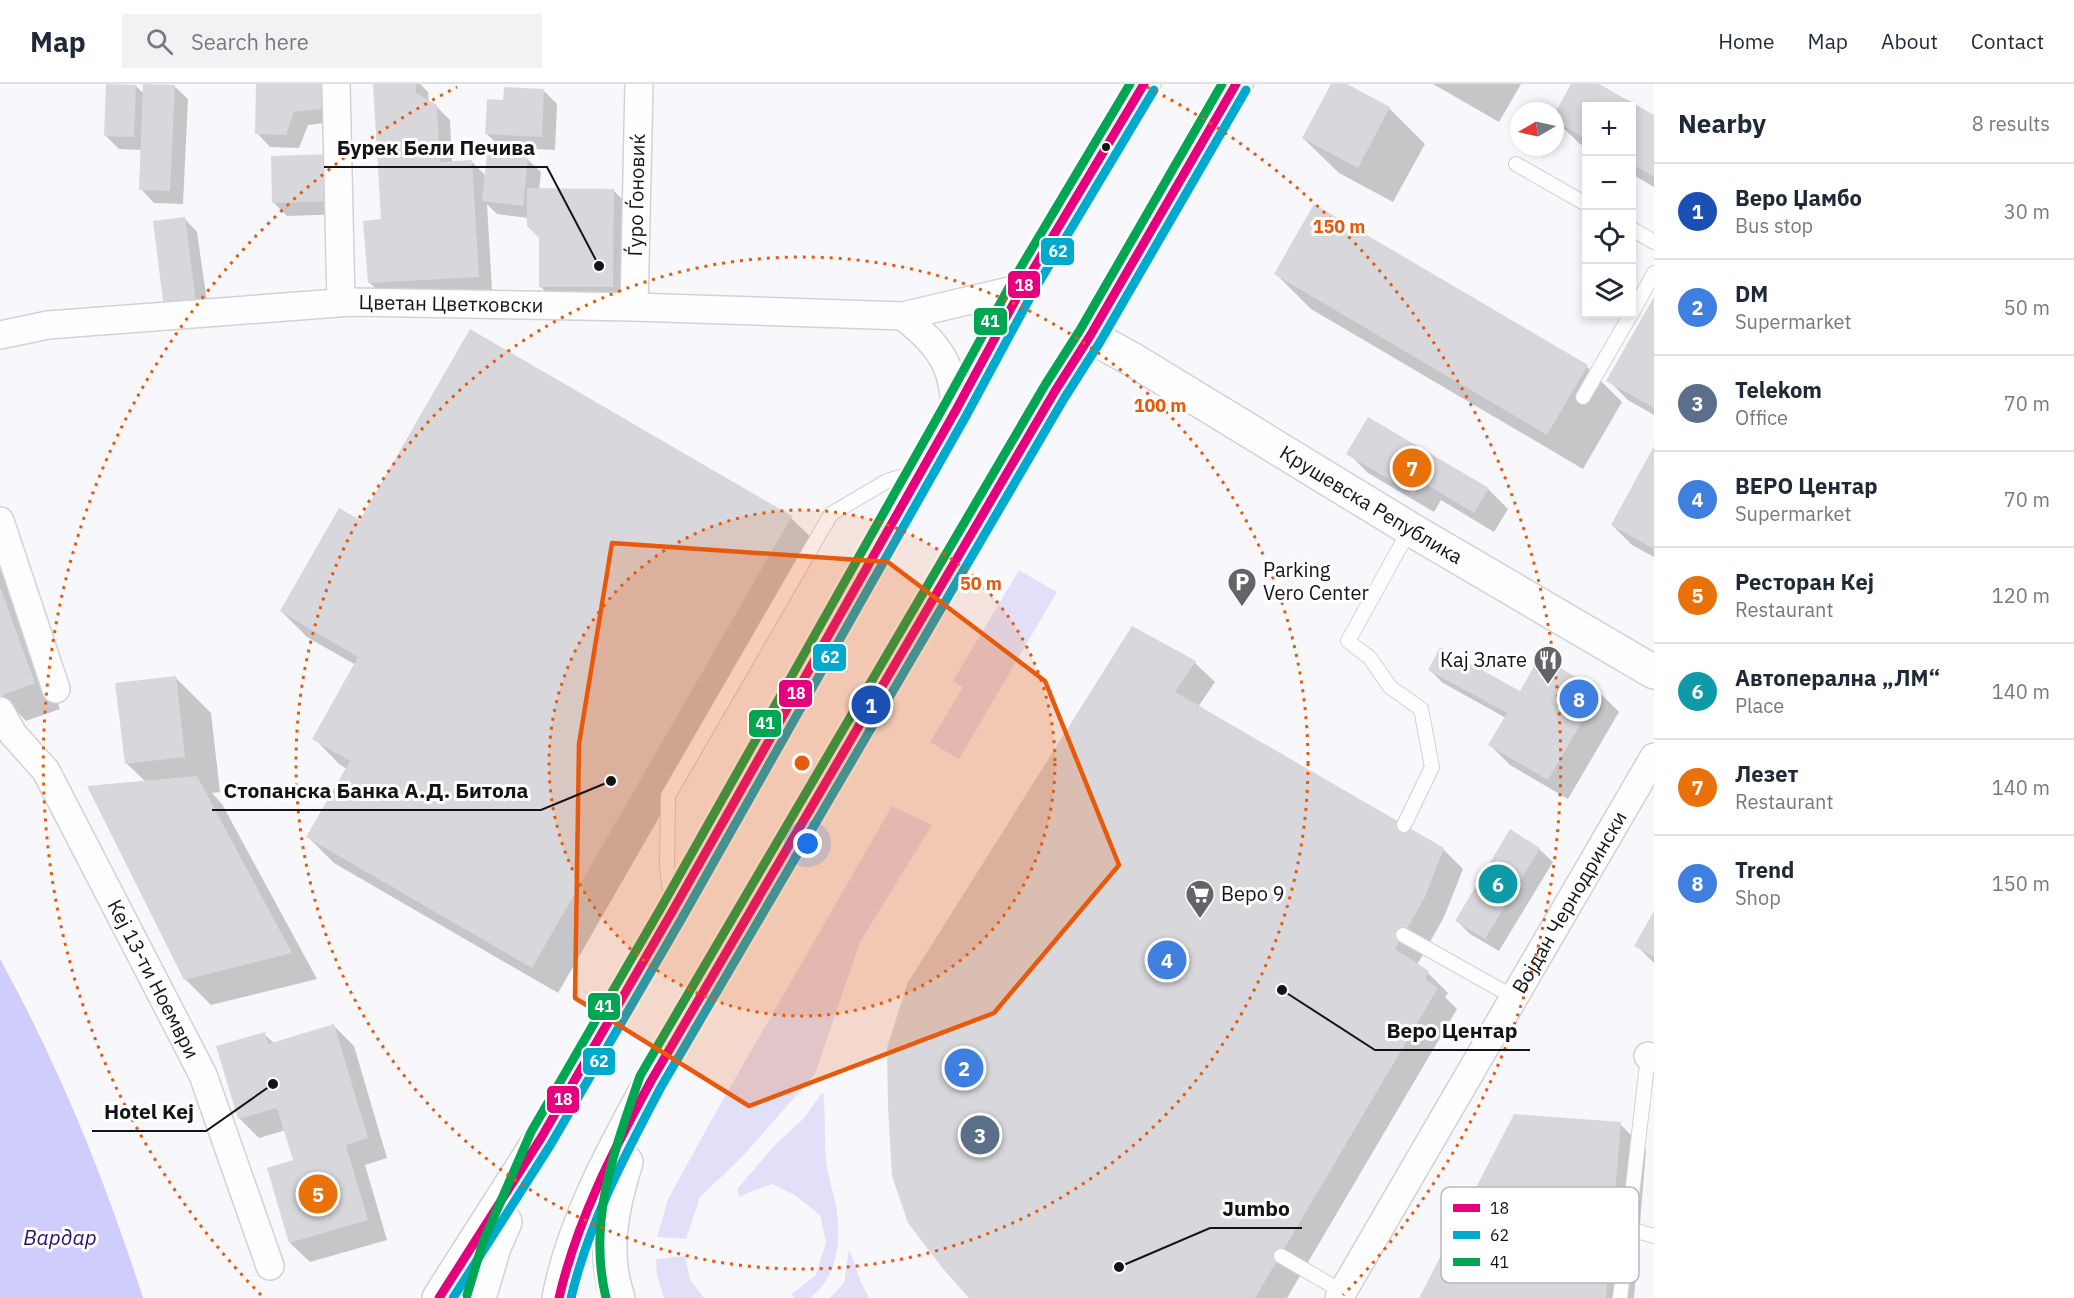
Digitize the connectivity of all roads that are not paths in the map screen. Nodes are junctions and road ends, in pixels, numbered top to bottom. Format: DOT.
graph roads {
  1 [pos="336,84"];
  2 [pos="639,84"];
  3 [pos="1144,84"];
  4 [pos="1236,84"];
  5 [pos="1516,164"];
  6 [pos="1582,201"];
  7 [pos="1636,231"];
  8 [pos="1654,242"];
  9 [pos="1654,273"];
  10 [pos="1022,288"];
  11 [pos="341,302"];
  12 [pos="1636,304"];
  13 [pos="634,307"];
  14 [pos="903,316"];
  15 [pos="1628,318"];
  16 [pos="0,335"];
  17 [pos="1090,336"];
  18 [pos="1583,397"];
  19 [pos="956,410"];
  20 [pos="922,471"];
  21 [pos="0,521"];
  22 [pos="1410,529"];
  23 [pos="1654,672"];
  24 [pos="56,689"];
  25 [pos="0,711"];
  26 [pos="1654,757"];
  27 [pos="1404,825"];
  28 [pos="672,912"];
  29 [pos="1403,935"];
  30 [pos="1515,998"];
  31 [pos="1651,1057"];
  32 [pos="651,1081"];
  33 [pos="541,1138"];
  34 [pos="1633,1187"];
  35 [pos="1639,1232"];
  36 [pos="1654,1236"];
  37 [pos="1281,1256"];
  38 [pos="270,1266"];
  39 [pos="1622,1283"];
  40 [pos="1341,1295"];
  41 [pos="439,1298"];
  42 [pos="479,1298"];
  43 [pos="560,1298"];
  44 [pos="618,1298"];
  45 [pos="1620,1298"];
  1 -- 11 [label="street"];
  2 -- 13 [label="street, Ѓуро Ѓоновиќ"];
  3 -- 10 [label="street"];
  4 -- 17 [label="street"];
  5 -- 6 [label="lane"];
  7 -- 8 [label="lane"];
  9 -- 12 [label="lane"];
  10 -- 14 [label="street, Цветан Цветковски"];
  10 -- 19 [label="street"];
  11 -- 13 [label="street, Цветан Цветковски"];
  11 -- 16 [label="street, Цветан Цветковски"];
  13 -- 14 [label="street, Цветан Цветковски"];
  14 -- 19 [label="street"];
  15 -- 18 [label="lane"];
  17 -- 22 [label="street, Крушевска Република"];
  17 -- 32 [label="street"];
  19 -- 20 [label="street"];
  20 -- 28 [label="street"];
  20 -- 28 [label="lane"];
  21 -- 24 [label="street"];
  22 -- 23 [label="street, Крушевска Република"];
  22 -- 27 [label="lane"];
  25 -- 38 [label="street, Кеј 13-ти Ноември"];
  26 -- 30 [label="street, Војдан Чернодрински"];
  28 -- 33 [label="street"];
  29 -- 30 [label="lane"];
  30 -- 40 [label="street, Војдан Чернодрински"];
  31 -- 34 [label="lane"];
  32 -- 43 [label="street"];
  32 -- 44 [label="street"];
  33 -- 41 [label="street"];
  33 -- 42 [label="street"];
  35 -- 36 [label="lane"];
  37 -- 40 [label="lane"];
  39 -- 45 [label="lane"];
}
